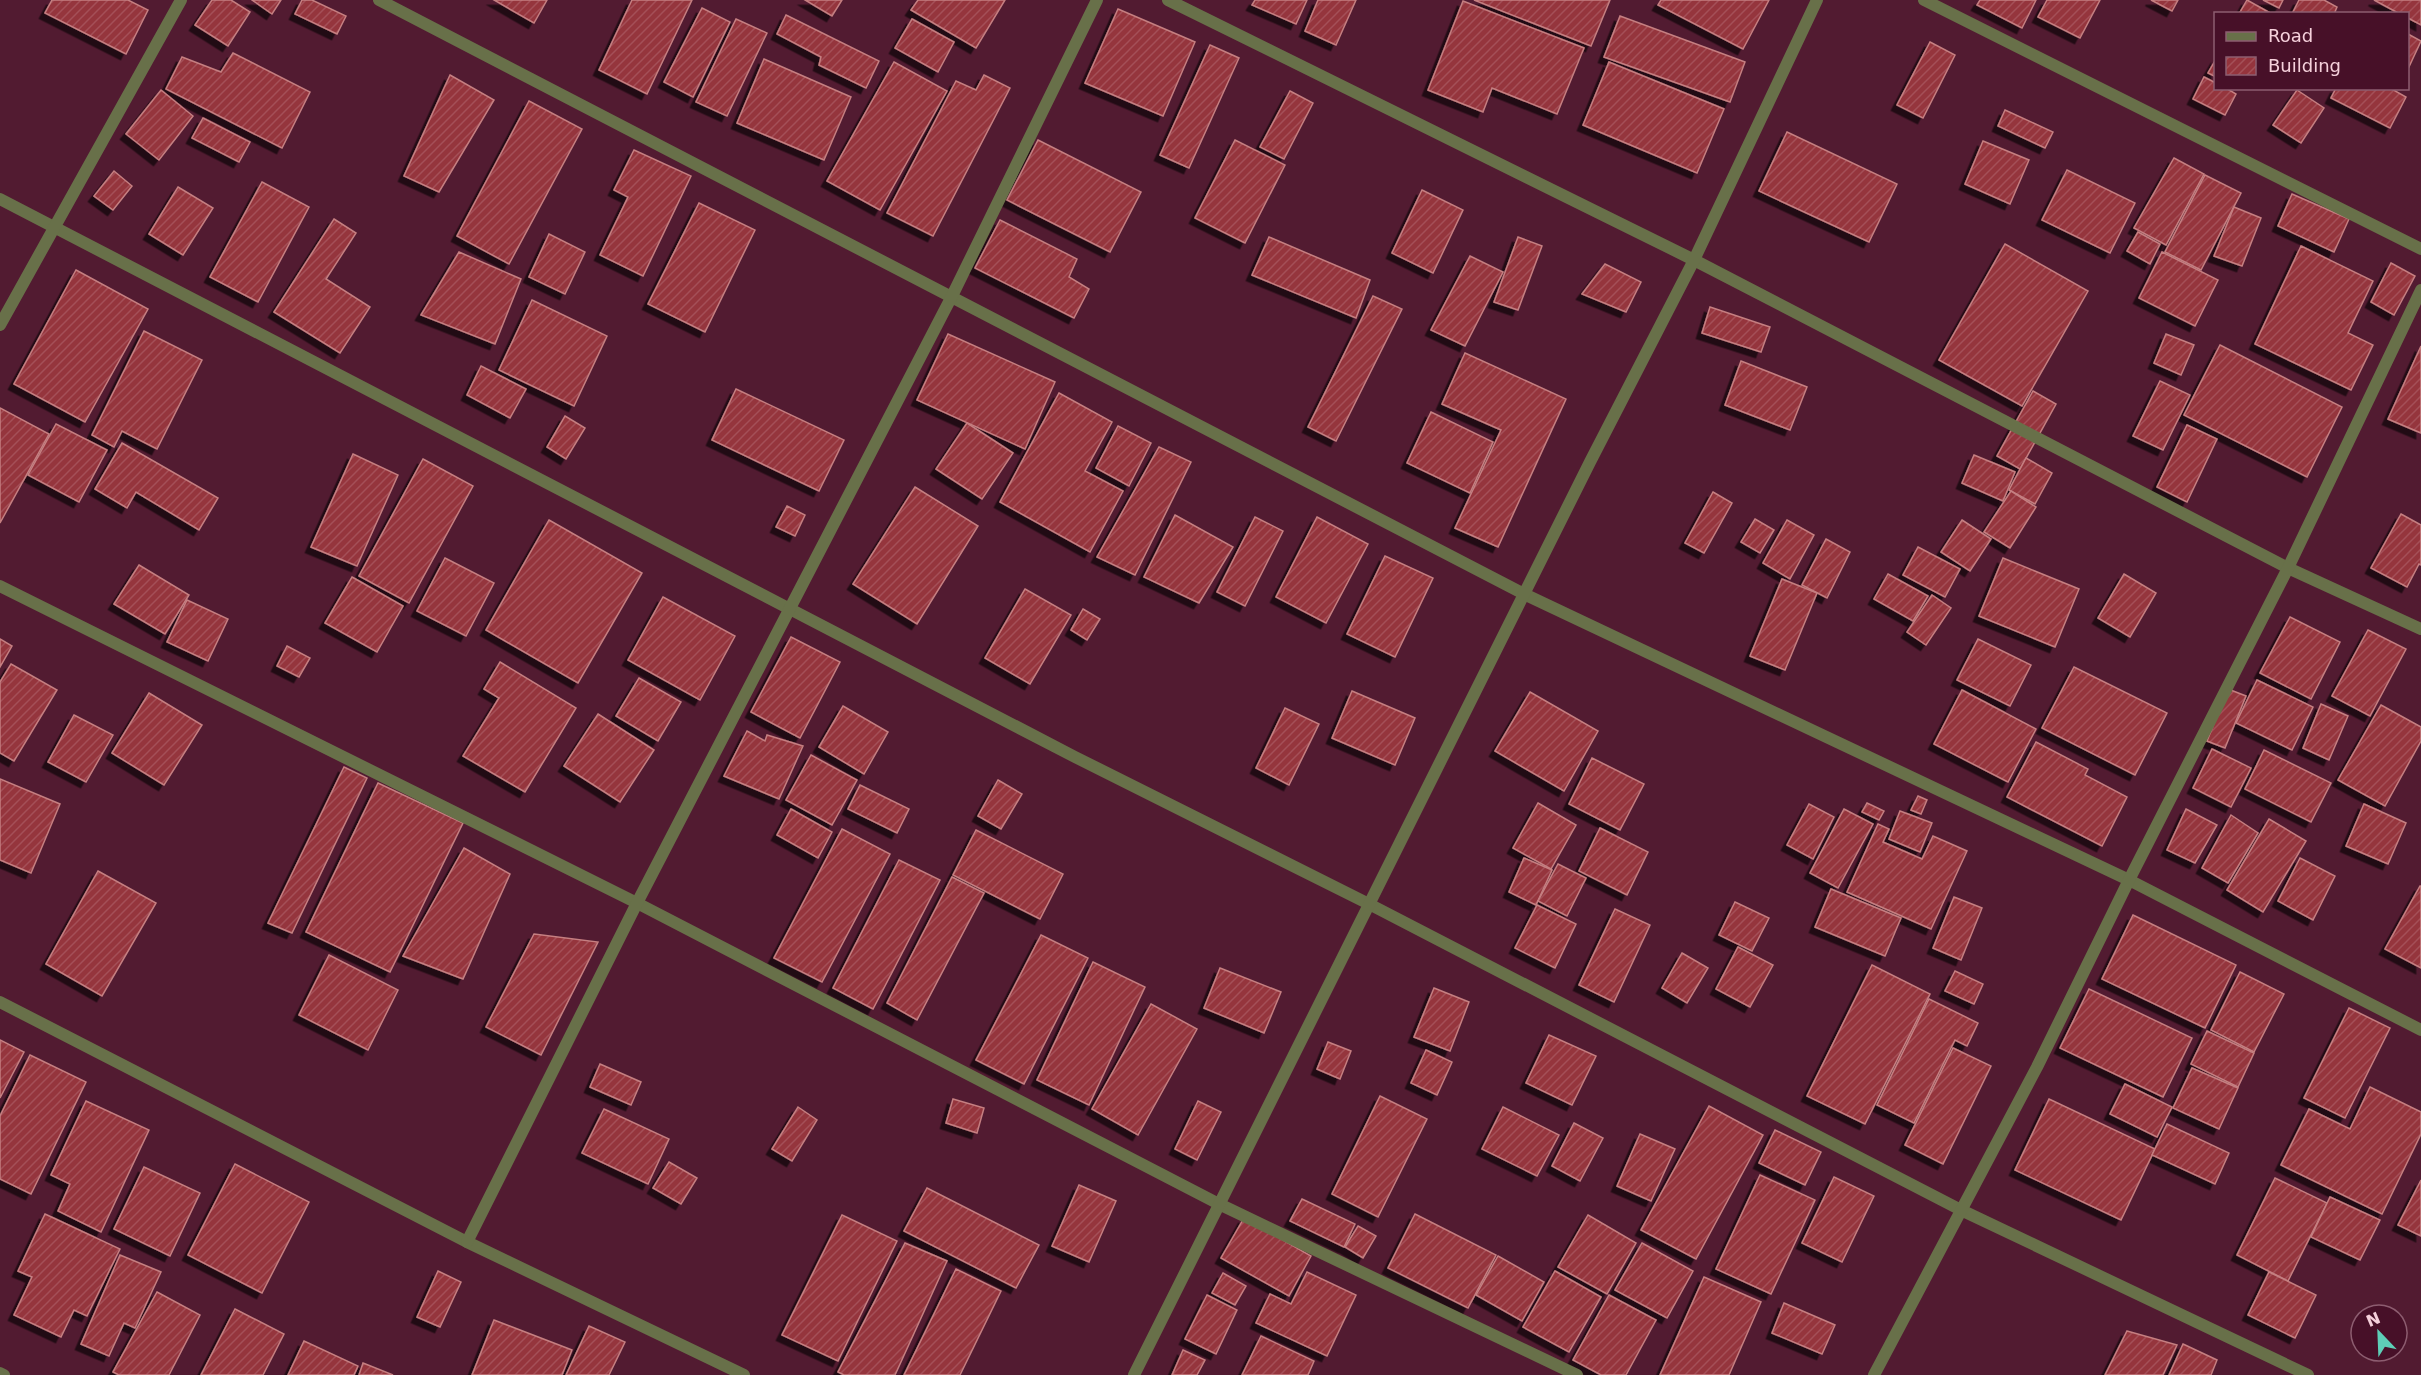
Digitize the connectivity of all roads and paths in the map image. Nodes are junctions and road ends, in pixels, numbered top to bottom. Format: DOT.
graph roads {
  1 [pos="181,0"];
  2 [pos="379,0"];
  3 [pos="1097,0"];
  4 [pos="1168,0"];
  5 [pos="1817,0"];
  6 [pos="1924,0"];
  7 [pos="0,199"];
  8 [pos="55,227"];
  9 [pos="2421,249"];
  10 [pos="1694,260"];
  11 [pos="2421,290"];
  12 [pos="952,296"];
  13 [pos="0,325"];
  14 [pos="2288,568"];
  15 [pos="0,586"];
  16 [pos="1524,594"];
  17 [pos="789,607"];
  18 [pos="2421,629"];
  19 [pos="2129,880"];
  20 [pos="637,903"];
  21 [pos="1369,904"];
  22 [pos="0,1002"];
  23 [pos="2421,1030"];
  24 [pos="1219,1204"];
  25 [pos="1962,1210"];
  26 [pos="467,1242"];
  27 [pos="744,1375"];
  28 [pos="1134,1375"];
  29 [pos="1577,1375"];
  30 [pos="1874,1375"];
  31 [pos="2308,1375"];
  1 -- 8 [label="street"];
  2 -- 12 [label="street"];
  3 -- 12 [label="street"];
  4 -- 10 [label="street"];
  5 -- 10 [label="street"];
  6 -- 9 [label="street"];
  7 -- 8 [label="street"];
  8 -- 13 [label="street"];
  8 -- 17 [label="street"];
  10 -- 14 [label="street"];
  10 -- 16 [label="street"];
  11 -- 14 [label="street"];
  12 -- 16 [label="street"];
  12 -- 17 [label="street"];
  14 -- 18 [label="street"];
  14 -- 19 [label="street"];
  15 -- 20 [label="street"];
  16 -- 19 [label="street"];
  16 -- 21 [label="street"];
  17 -- 20 [label="street"];
  17 -- 21 [label="street"];
  19 -- 23 [label="street"];
  19 -- 25 [label="street"];
  20 -- 24 [label="street"];
  20 -- 26 [label="street"];
  21 -- 24 [label="street"];
  21 -- 25 [label="street"];
  22 -- 26 [label="street"];
  24 -- 28 [label="street"];
  24 -- 29 [label="street"];
  25 -- 30 [label="street"];
  25 -- 31 [label="street"];
  26 -- 27 [label="street"];
}
